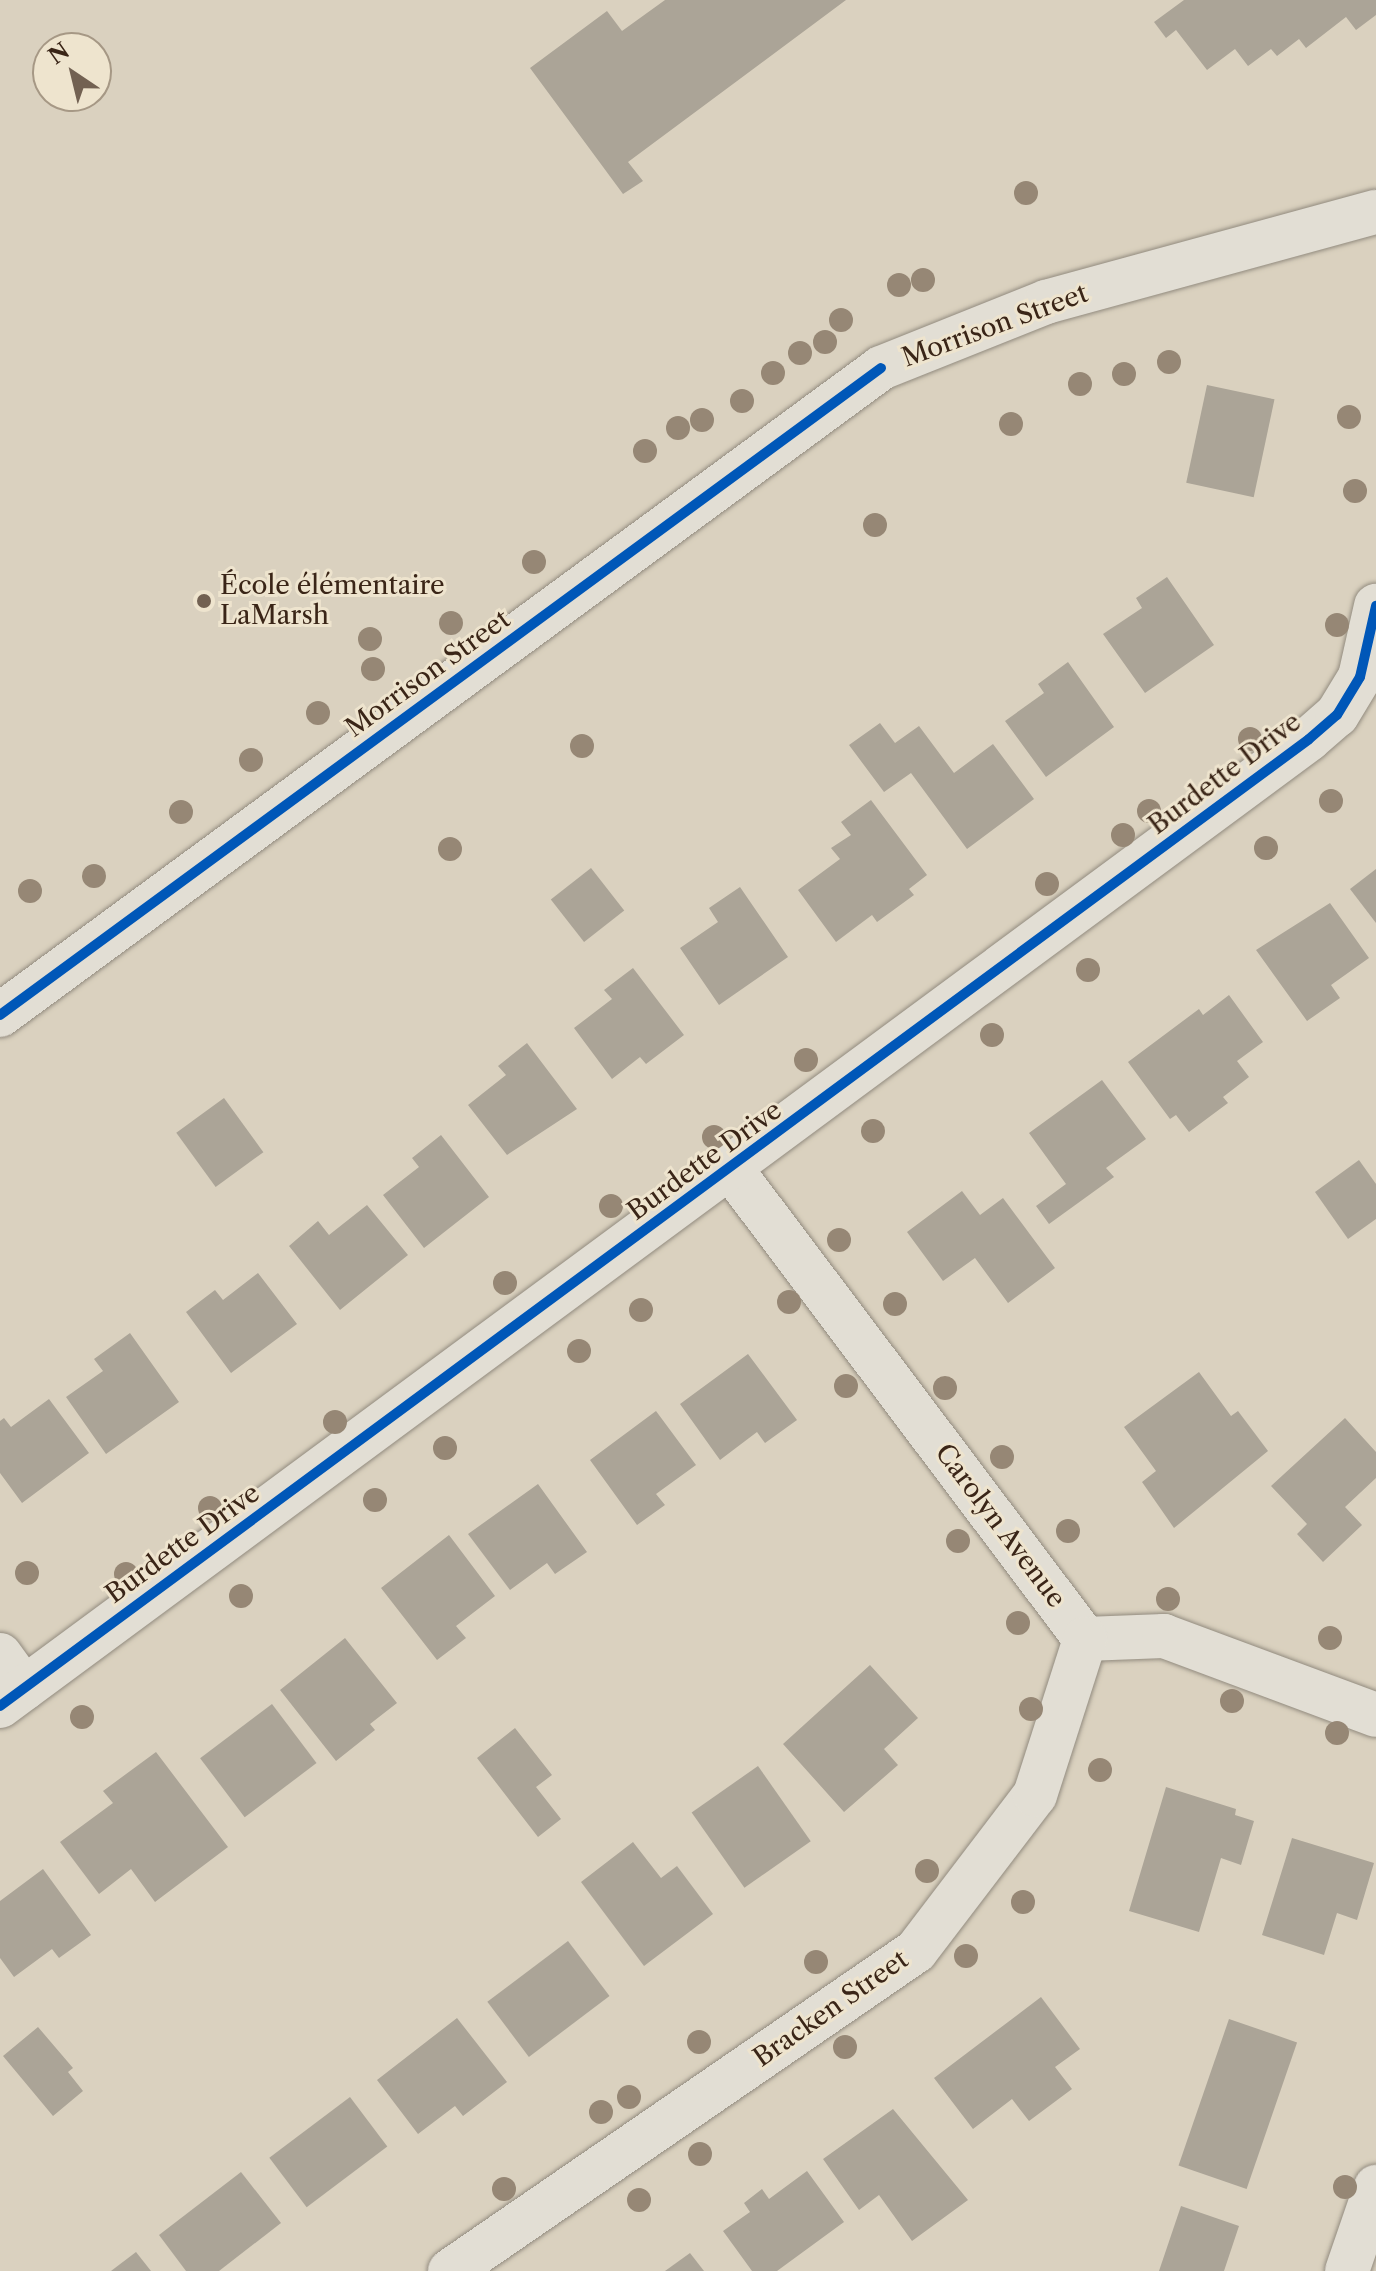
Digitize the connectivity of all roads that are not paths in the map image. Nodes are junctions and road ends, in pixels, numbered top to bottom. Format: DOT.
graph roads {
  1 [pos="1376,212"];
  2 [pos="1376,606"];
  3 [pos="0,1015"];
  4 [pos="731,1169"];
  5 [pos="1085,1639"];
  6 [pos="8,1683"];
  7 [pos="1376,1715"];
  8 [pos="1376,2187"];
  9 [pos="450,2271"];
  10 [pos="1347,2271"];
  1 -- 3 [label="street, Morrison Street"];
  2 -- 4 [label="street, Burdette Drive"];
  4 -- 5 [label="street, Carolyn Avenue"];
  4 -- 6 [label="street, Burdette Drive"];
  5 -- 7 [label="street"];
  5 -- 9 [label="street, Bracken Street"];
  8 -- 10 [label="street"];
}
